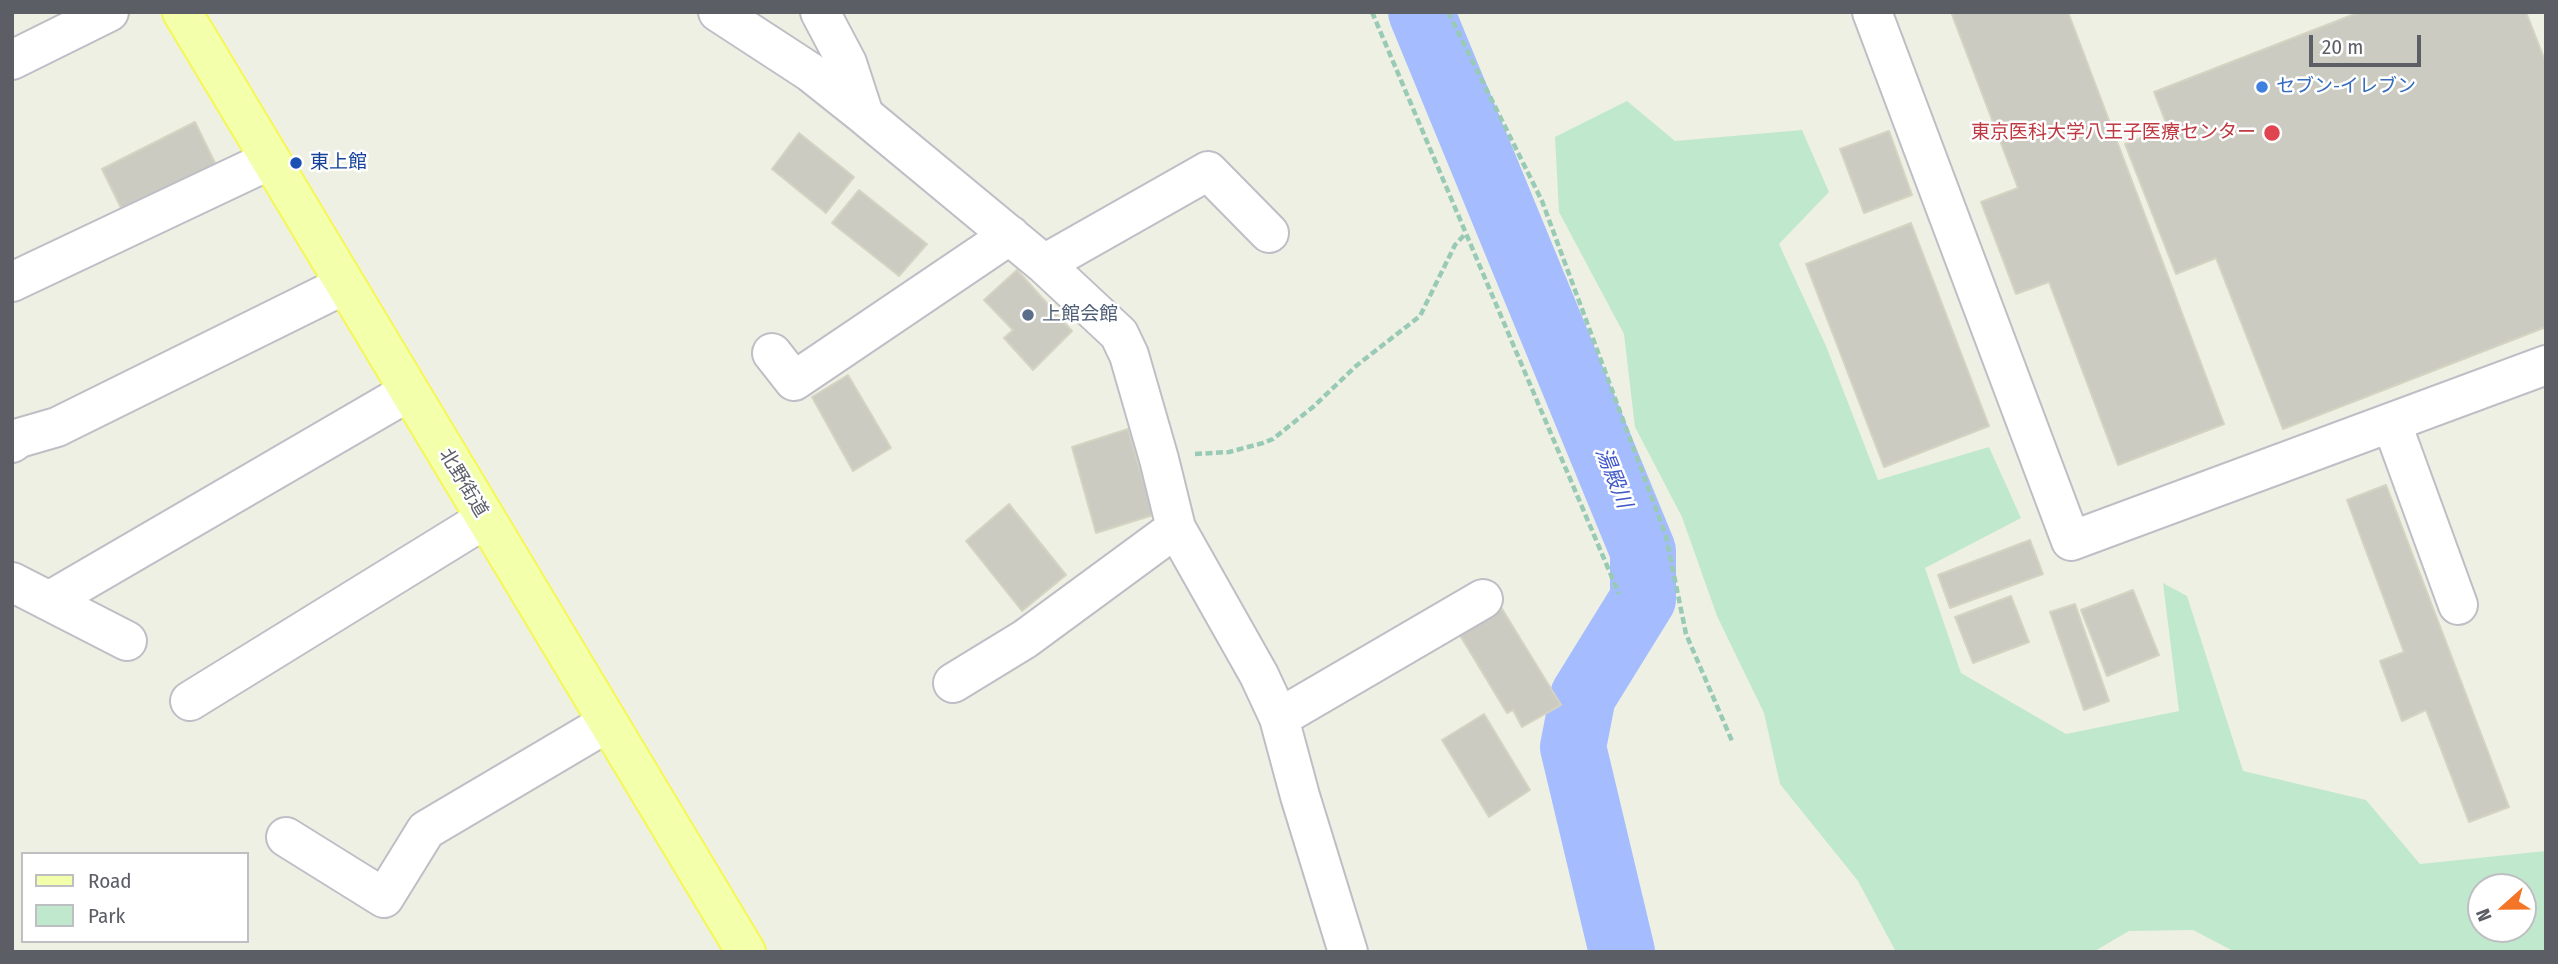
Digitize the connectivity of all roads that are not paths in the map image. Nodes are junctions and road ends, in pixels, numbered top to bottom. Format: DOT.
graph roads {
  1 [pos="109,12"];
  2 [pos="182,12"];
  3 [pos="718,12"];
  4 [pos="820,12"];
  5 [pos="1872,12"];
  6 [pos="12,60"];
  7 [pos="864,115"];
  8 [pos="270,160"];
  9 [pos="1269,233"];
  10 [pos="1010,235"];
  11 [pos="1044,264"];
  12 [pos="12,282"];
  13 [pos="344,285"];
  14 [pos="772,353"];
  15 [pos="2546,365"];
  16 [pos="408,392"];
  17 [pos="2392,424"];
  18 [pos="12,443"];
  19 [pos="485,519"];
  20 [pos="1175,528"];
  21 [pos="12,582"];
  22 [pos="1483,599"];
  23 [pos="49,601"];
  24 [pos="2458,605"];
  25 [pos="127,641"];
  26 [pos="953,682"];
  27 [pos="190,701"];
  28 [pos="1279,718"];
  29 [pos="607,723"];
  30 [pos="286,837"];
  31 [pos="746,952"];
  32 [pos="1348,952"];
  1 -- 6 [label="street"];
  2 -- 8 [label="main road, 北野街道"];
  3 -- 7 [label="street"];
  4 -- 7 [label="street"];
  5 -- 17 [label="street"];
  7 -- 10 [label="street"];
  8 -- 12 [label="street"];
  8 -- 13 [label="main road, 北野街道"];
  9 -- 11 [label="street"];
  10 -- 11 [label="street"];
  10 -- 14 [label="street"];
  11 -- 20 [label="street"];
  13 -- 16 [label="main road, 北野街道"];
  13 -- 18 [label="street"];
  15 -- 17 [label="street"];
  16 -- 19 [label="main road, 北野街道"];
  16 -- 23 [label="street"];
  17 -- 24 [label="street"];
  19 -- 27 [label="street"];
  19 -- 29 [label="main road, 北野街道"];
  20 -- 26 [label="street"];
  20 -- 28 [label="street"];
  21 -- 23 [label="street"];
  22 -- 28 [label="street"];
  23 -- 25 [label="street"];
  28 -- 32 [label="street"];
  29 -- 30 [label="street"];
  29 -- 31 [label="main road, 北野街道"];
}
